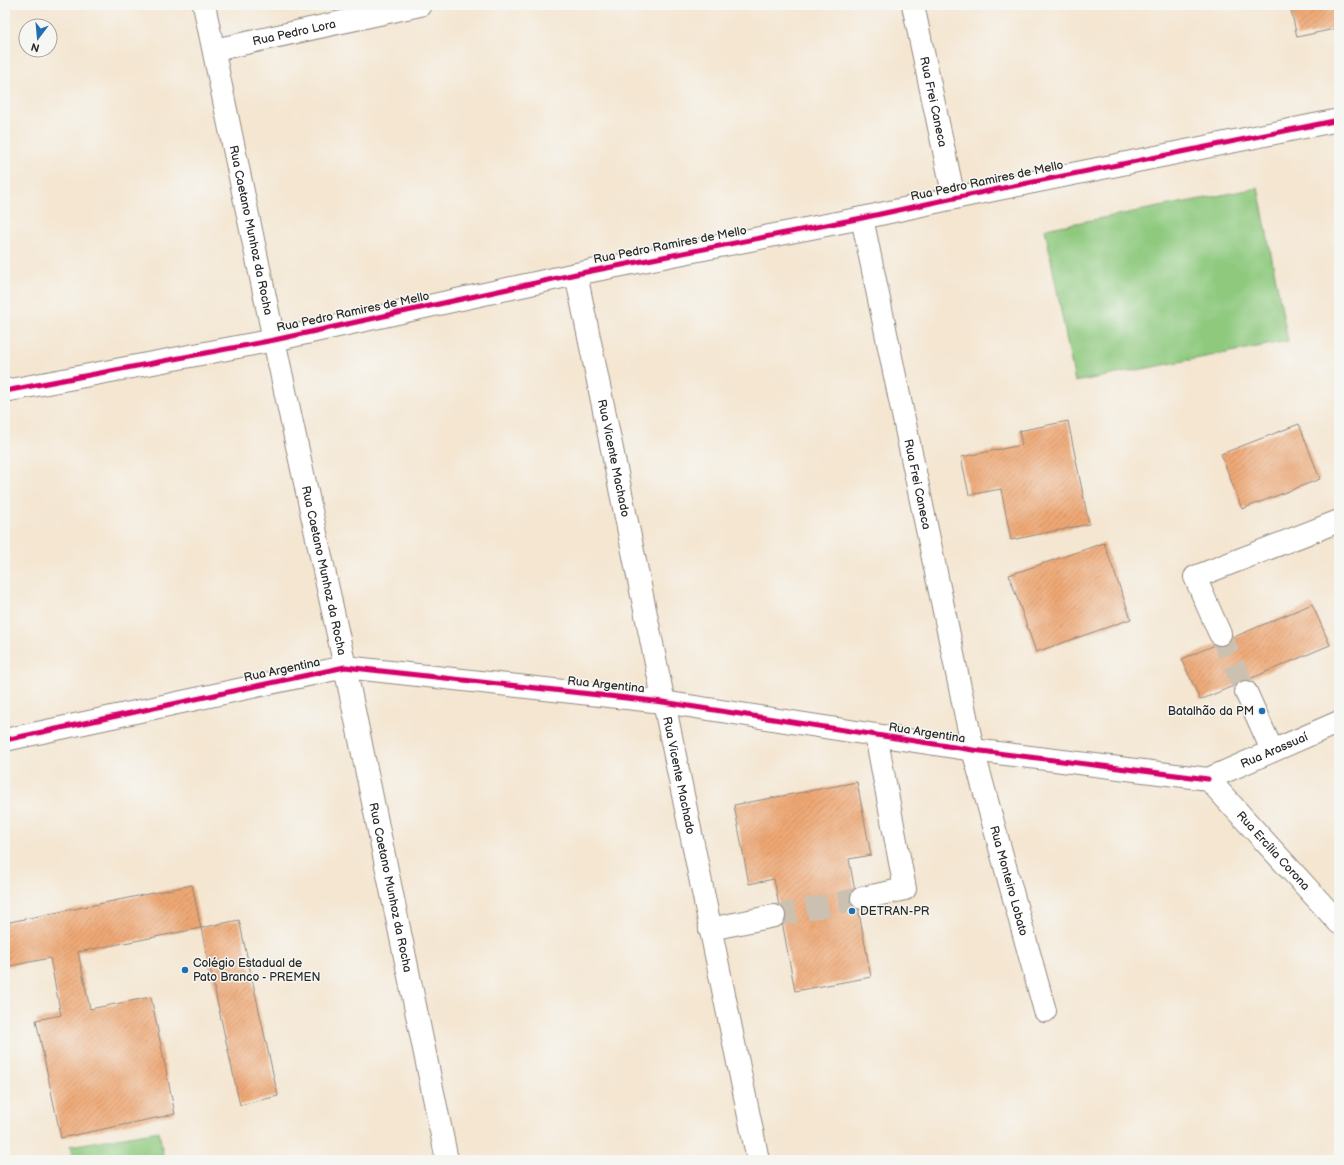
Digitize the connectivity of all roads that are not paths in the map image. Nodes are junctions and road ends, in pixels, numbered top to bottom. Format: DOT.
graph roads {
  1 [pos="204,5"];
  2 [pos="420,5"];
  3 [pos="913,5"];
  4 [pos="214,50"];
  5 [pos="1339,120"];
  6 [pos="954,198"];
  7 [pos="862,218"];
  8 [pos="576,274"];
  9 [pos="274,340"];
  10 [pos="5,391"];
  11 [pos="1339,521"];
  12 [pos="1220,634"];
  13 [pos="344,667"];
  14 [pos="1246,692"];
  15 [pos="663,702"];
  16 [pos="1339,722"];
  17 [pos="876,735"];
  18 [pos="5,740"];
  19 [pos="973,750"];
  20 [pos="1272,750"];
  21 [pos="1208,779"];
  22 [pos="862,898"];
  23 [pos="774,916"];
  24 [pos="1339,923"];
  25 [pos="710,929"];
  26 [pos="1045,1011"];
  27 [pos="447,1160"];
  28 [pos="758,1160"];
  1 -- 4 [label="street, Rua Caetano Munhoz da Rocha"];
  2 -- 4 [label="street, Rua Pedro Lora"];
  3 -- 6 [label="street, Rua Frei Caneca"];
  4 -- 9 [label="street, Rua Caetano Munhoz da Rocha"];
  5 -- 6 [label="street, Rua Pedro Ramires de Mello"];
  6 -- 7 [label="street, Rua Pedro Ramires de Mello"];
  7 -- 8 [label="street, Rua Pedro Ramires de Mello"];
  7 -- 19 [label="street, Rua Frei Caneca"];
  8 -- 9 [label="street, Rua Pedro Ramires de Mello"];
  8 -- 15 [label="street, Rua Vicente Machado"];
  9 -- 10 [label="street, Rua Pedro Ramires de Mello"];
  9 -- 13 [label="street, Rua Caetano Munhoz da Rocha"];
  11 -- 12 [label="street"];
  13 -- 15 [label="street, Rua Argentina"];
  13 -- 18 [label="street, Rua Argentina"];
  13 -- 27 [label="street, Rua Caetano Munhoz da Rocha"];
  14 -- 20 [label="street"];
  15 -- 17 [label="street, Rua Argentina"];
  15 -- 25 [label="street, Rua Vicente Machado"];
  16 -- 20 [label="street, Rua Arassuaí"];
  17 -- 19 [label="street, Rua Argentina"];
  17 -- 22 [label="street"];
  19 -- 21 [label="street, Rua Argentina"];
  19 -- 26 [label="street, Rua Monteiro Lobato"];
  20 -- 21 [label="street, Rua Arassuaí"];
  21 -- 24 [label="street, Rua Ercília Corona"];
  23 -- 25 [label="street"];
  25 -- 28 [label="street, Rua Vicente Machado"];
}
